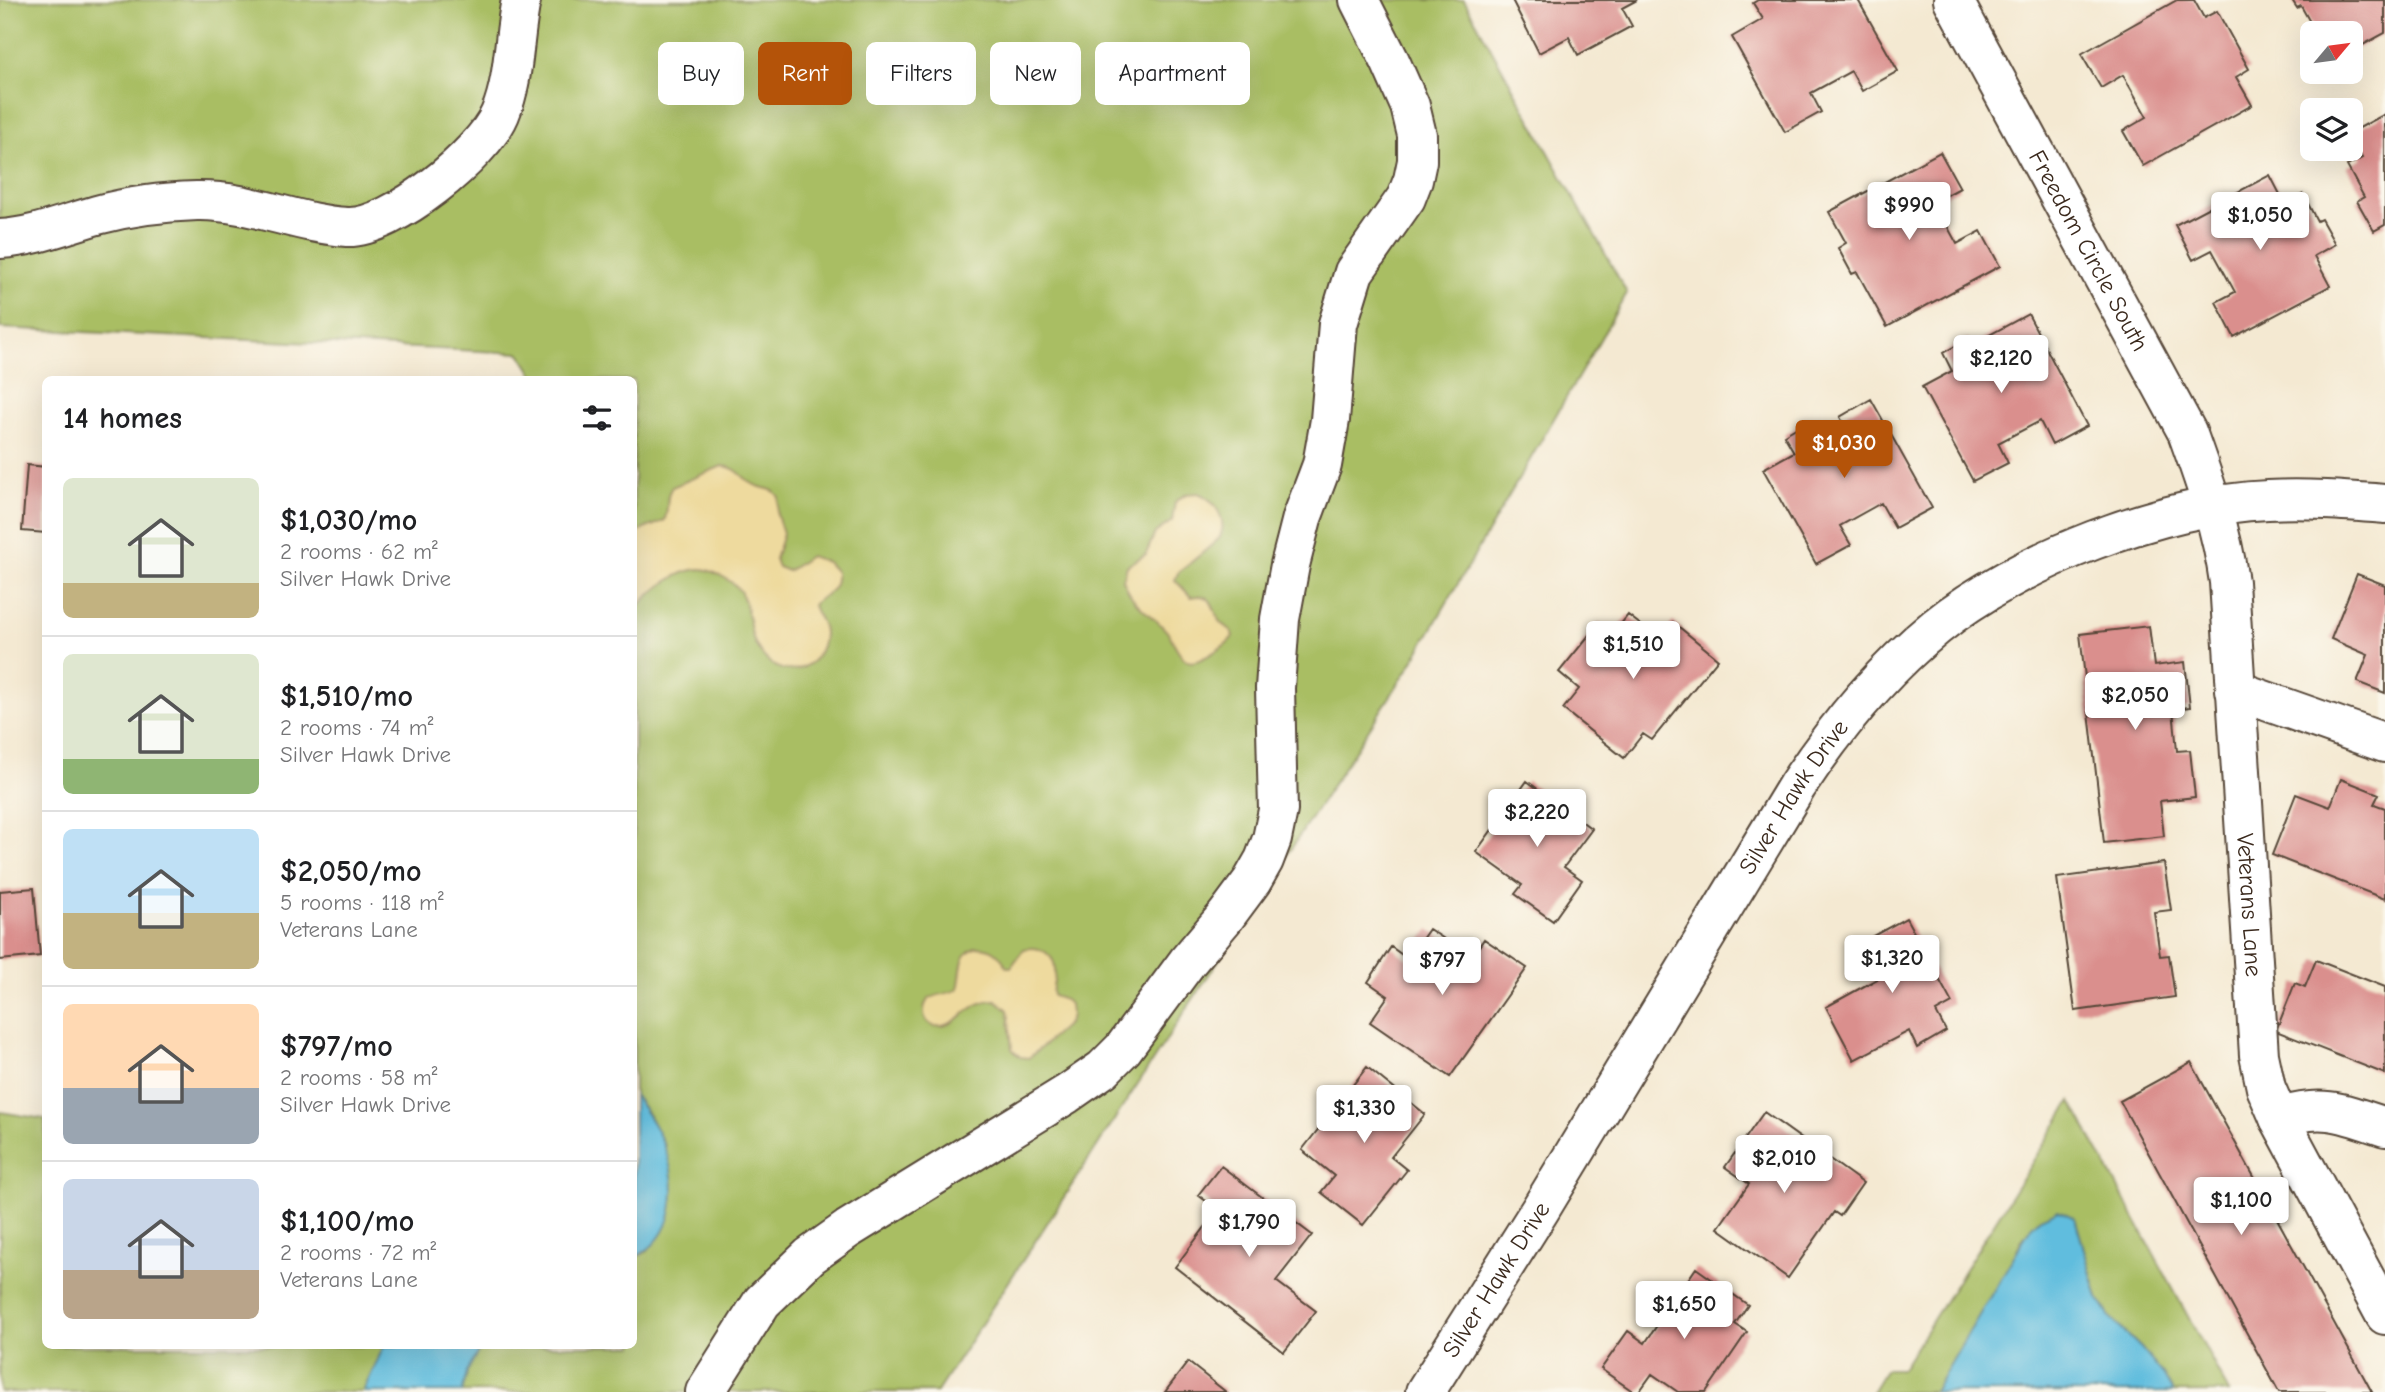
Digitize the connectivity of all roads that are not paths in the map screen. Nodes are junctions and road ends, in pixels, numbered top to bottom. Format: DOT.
graph roads {
  1 [pos="521,0"];
  2 [pos="1359,0"];
  3 [pos="1953,0"];
  4 [pos="0,239"];
  5 [pos="2385,504"];
  6 [pos="2214,506"];
  7 [pos="2235,690"];
  8 [pos="2385,743"];
  9 [pos="2279,1118"];
  10 [pos="2385,1127"];
  11 [pos="2385,1315"];
  12 [pos="705,1392"];
  13 [pos="1425,1392"];
  1 -- 4 [label="street"];
  2 -- 12 [label="street"];
  3 -- 6 [label="street, Freedom Circle South"];
  5 -- 6 [label="street, Silver Hawk Drive"];
  6 -- 7 [label="street, Veterans Lane"];
  6 -- 13 [label="street, Silver Hawk Drive"];
  7 -- 8 [label="street"];
  7 -- 9 [label="street, Veterans Lane"];
  9 -- 10 [label="street"];
  9 -- 11 [label="street, Veterans Lane"];
}
